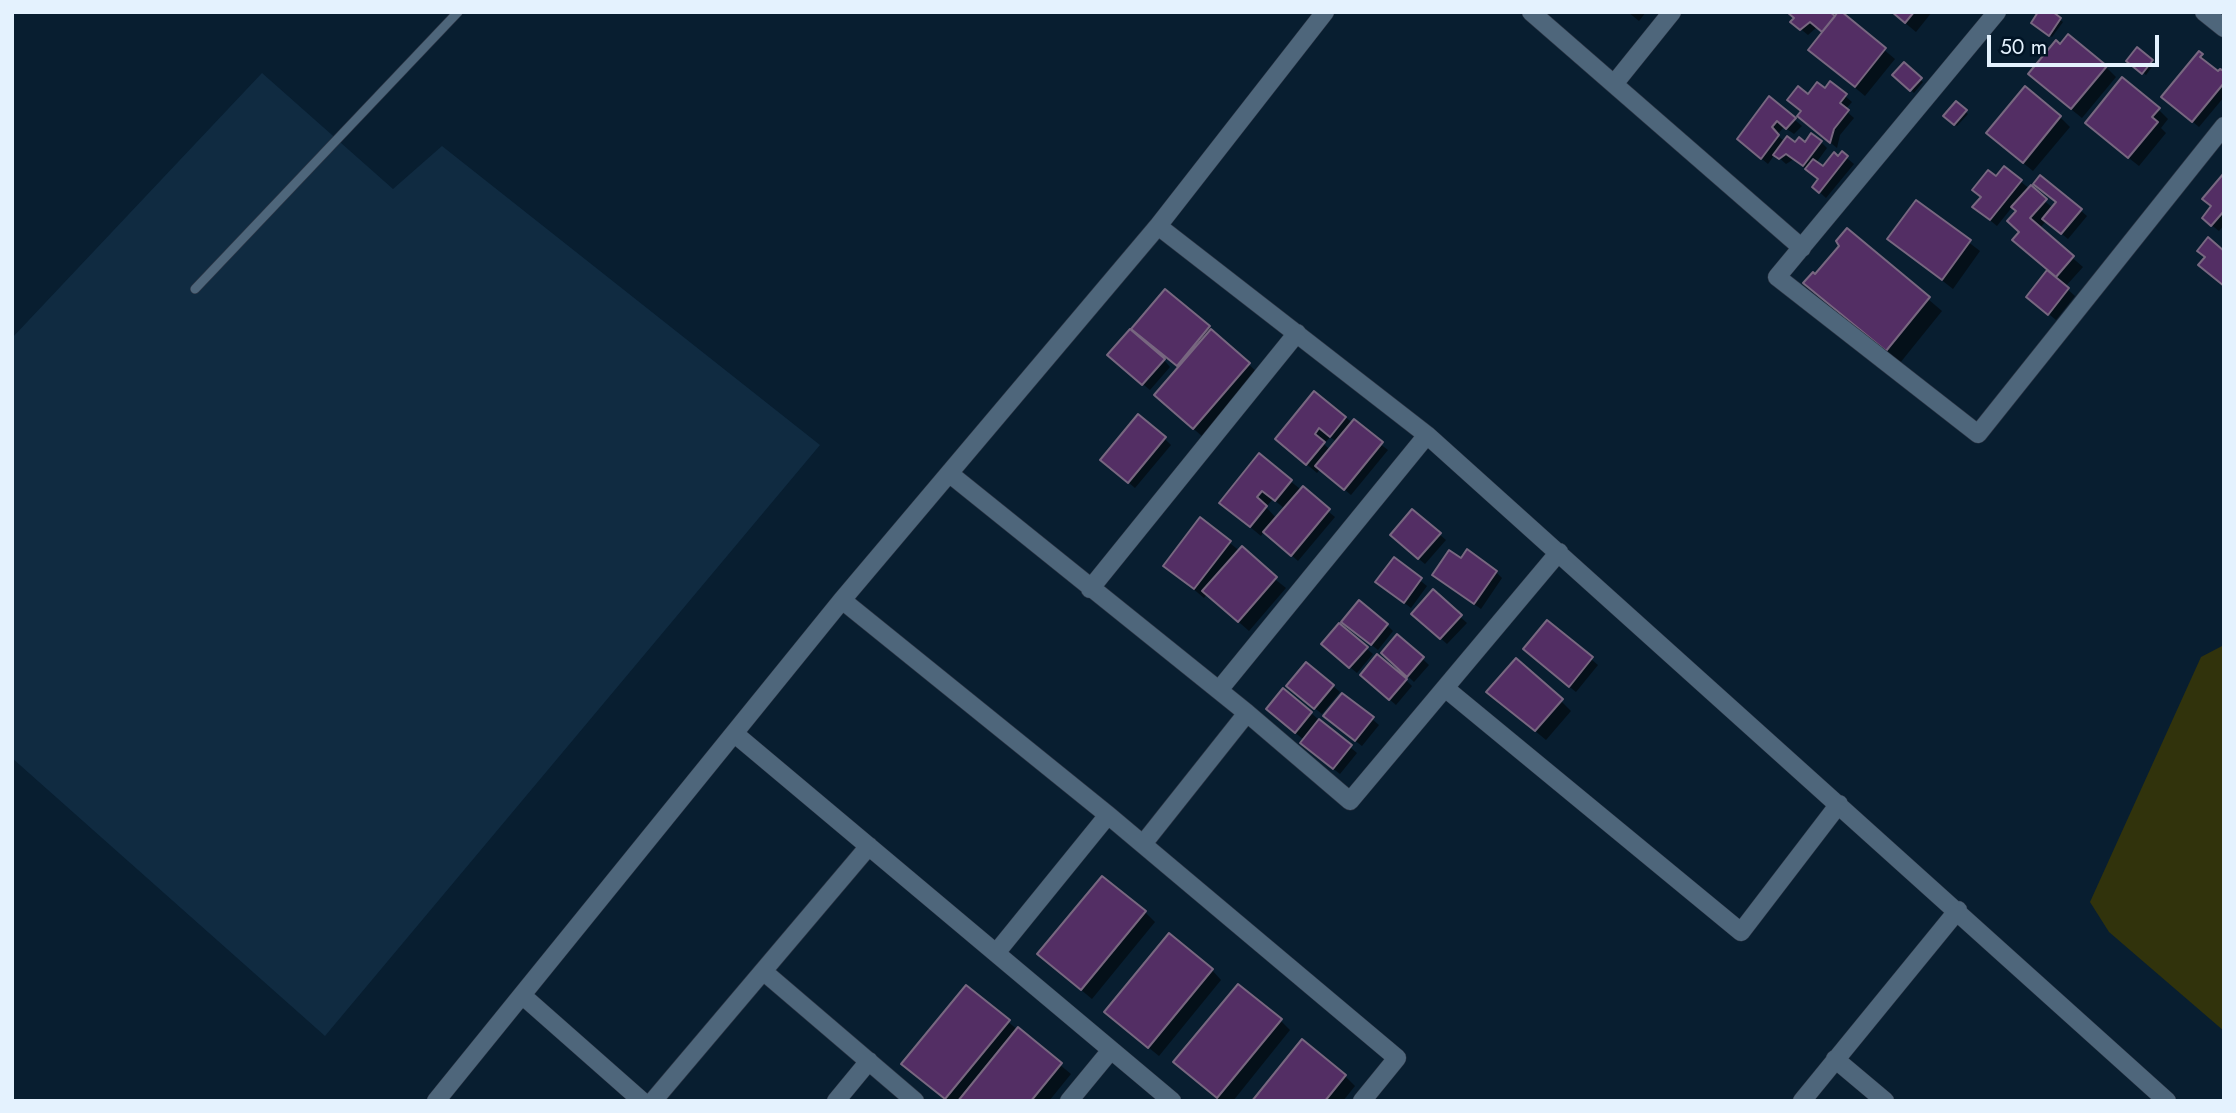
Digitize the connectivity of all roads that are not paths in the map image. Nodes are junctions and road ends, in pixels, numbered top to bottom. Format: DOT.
graph roads {
  1 [pos="458,12"];
  2 [pos="1325,12"];
  3 [pos="1531,12"];
  4 [pos="1672,12"];
  5 [pos="1997,12"];
  6 [pos="2204,12"];
  7 [pos="2224,28"];
  8 [pos="1614,85"];
  9 [pos="2224,126"];
  10 [pos="1158,226"];
  11 [pos="1802,248"];
  12 [pos="195,289"];
  13 [pos="1297,333"];
  14 [pos="1427,435"];
  15 [pos="950,474"];
  16 [pos="1559,552"];
  17 [pos="1090,589"];
  18 [pos="842,600"];
  19 [pos="1444,688"];
  20 [pos="1219,690"];
  21 [pos="1247,713"];
  22 [pos="734,734"];
  23 [pos="1839,804"];
  24 [pos="1108,815"];
  25 [pos="1143,844"];
  26 [pos="869,846"];
  27 [pos="1958,910"];
  28 [pos="996,953"];
  29 [pos="763,971"];
  30 [pos="523,996"];
  31 [pos="1111,1050"];
  32 [pos="1835,1059"];
  33 [pos="869,1061"];
  34 [pos="436,1101"];
  35 [pos="642,1101"];
  36 [pos="653,1101"];
  37 [pos="836,1101"];
  38 [pos="915,1101"];
  39 [pos="1069,1101"];
  40 [pos="1172,1101"];
  41 [pos="1362,1101"];
  42 [pos="1802,1101"];
  43 [pos="1885,1101"];
  44 [pos="2166,1101"];
  1 -- 12 [label="lane"];
  2 -- 10 [label="street"];
  3 -- 8 [label="street"];
  4 -- 8 [label="street"];
  5 -- 11 [label="street"];
  6 -- 7 [label="street"];
  8 -- 11 [label="street"];
  9 -- 11 [label="street"];
  10 -- 13 [label="street"];
  10 -- 15 [label="street"];
  13 -- 14 [label="street"];
  13 -- 17 [label="street"];
  14 -- 16 [label="street"];
  14 -- 20 [label="street"];
  15 -- 17 [label="street"];
  15 -- 18 [label="street"];
  16 -- 19 [label="street"];
  16 -- 23 [label="street"];
  17 -- 20 [label="street"];
  18 -- 22 [label="street"];
  18 -- 24 [label="street"];
  19 -- 21 [label="street"];
  19 -- 23 [label="street"];
  20 -- 21 [label="street"];
  21 -- 25 [label="street"];
  22 -- 26 [label="street"];
  22 -- 30 [label="street"];
  23 -- 27 [label="street"];
  24 -- 25 [label="street"];
  24 -- 28 [label="street"];
  25 -- 41 [label="street"];
  26 -- 28 [label="street"];
  26 -- 29 [label="street"];
  27 -- 32 [label="street"];
  27 -- 44 [label="street"];
  28 -- 31 [label="street"];
  29 -- 33 [label="street"];
  29 -- 36 [label="street"];
  30 -- 34 [label="street"];
  30 -- 35 [label="street"];
  31 -- 39 [label="street"];
  31 -- 40 [label="street"];
  32 -- 42 [label="street"];
  32 -- 43 [label="street"];
  33 -- 37 [label="street"];
  33 -- 38 [label="street"];
}
